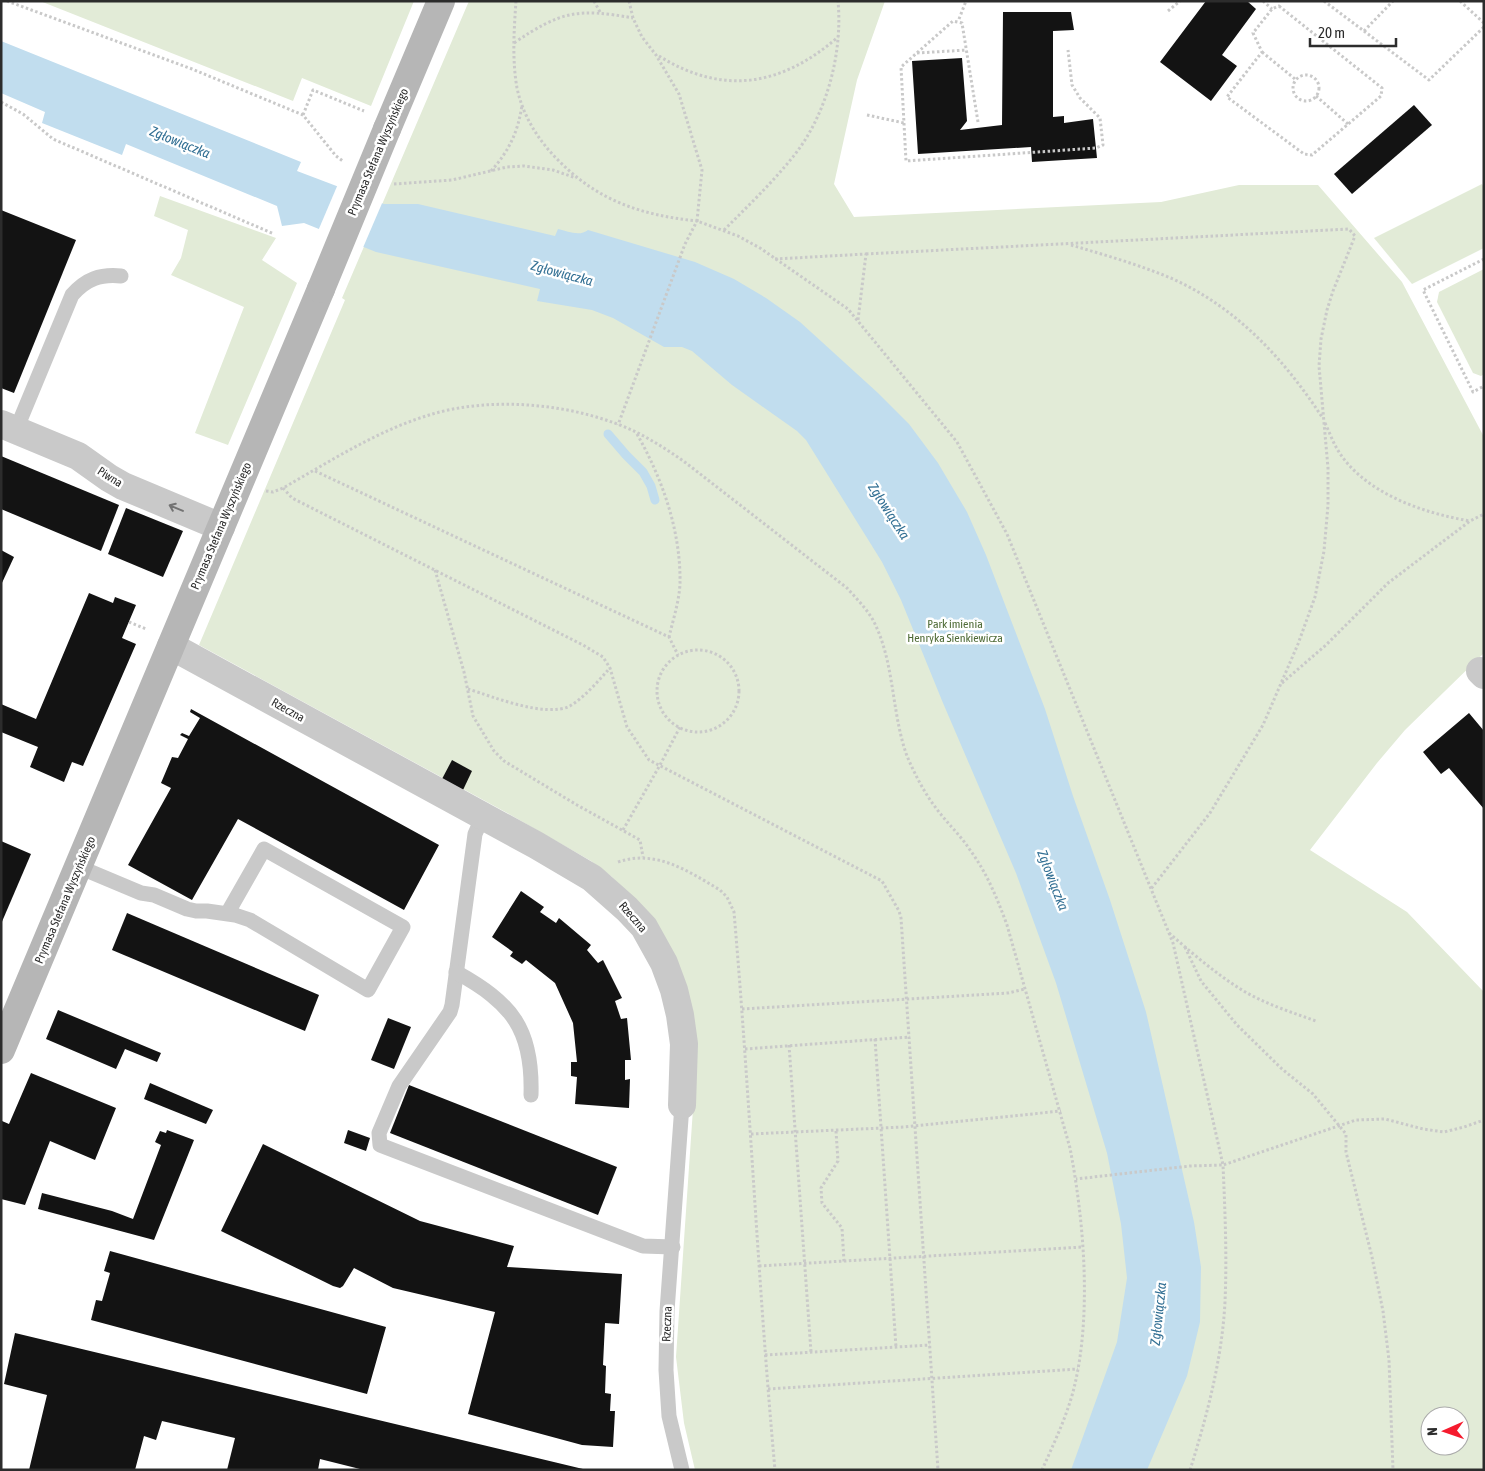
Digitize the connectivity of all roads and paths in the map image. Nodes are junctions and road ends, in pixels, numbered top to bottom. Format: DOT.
graph roads {
  1 [pos="7,1"];
  2 [pos="440,1"];
  3 [pos="516,1"];
  4 [pos="594,1"];
  5 [pos="629,1"];
  6 [pos="838,1"];
  7 [pos="966,1"];
  8 [pos="1180,1"];
  9 [pos="1263,1"];
  10 [pos="1324,1"];
  11 [pos="1394,1"];
  12 [pos="1460,1"];
  13 [pos="1272,9"];
  14 [pos="1168,11"];
  15 [pos="600,12"];
  16 [pos="633,18"];
  17 [pos="959,19"];
  18 [pos="1484,23"];
  19 [pos="1484,27"];
  20 [pos="1364,31"];
  21 [pos="838,36"];
  22 [pos="513,43"];
  23 [pos="967,50"];
  24 [pos="1068,50"];
  25 [pos="1262,52"];
  26 [pos="916,53"];
  27 [pos="656,55"];
  28 [pos="1295,79"];
  29 [pos="1316,96"];
  30 [pos="1,102"];
  31 [pos="522,104"];
  32 [pos="365,111"];
  33 [pos="303,115"];
  34 [pos="866,115"];
  35 [pos="978,122"];
  36 [pos="904,123"];
  37 [pos="1348,124"];
  38 [pos="349,166"];
  39 [pos="491,171"];
  40 [pos="576,178"];
  41 [pos="388,183"];
  42 [pos="697,221"];
  43 [pos="724,230"];
  44 [pos="274,234"];
  45 [pos="1069,244"];
  46 [pos="866,254"];
  47 [pos="775,259"];
  48 [pos="1484,259"];
  49 [pos="121,276"];
  50 [pos="858,321"];
  51 [pos="1484,386"];
  52 [pos="1323,419"];
  53 [pos="618,425"];
  54 [pos="8,427"];
  55 [pos="637,433"];
  56 [pos="315,470"];
  57 [pos="240,482"];
  58 [pos="283,488"];
  59 [pos="1484,514"];
  60 [pos="1470,520"];
  61 [pos="221,527"];
  62 [pos="435,570"];
  63 [pos="128,622"];
  64 [pos="142,627"];
  65 [pos="669,637"];
  66 [pos="172,646"];
  67 [pos="678,655"];
  68 [pos="610,668"];
  69 [pos="1280,685"];
  70 [pos="468,689"];
  71 [pos="680,727"];
  72 [pos="660,766"];
  73 [pos="483,816"];
  74 [pos="623,830"];
  75 [pos="643,856"];
  76 [pos="79,867"];
  77 [pos="592,878"];
  78 [pos="1151,889"];
  79 [pos="227,914"];
  80 [pos="1169,933"];
  81 [pos="1186,948"];
  82 [pos="456,972"];
  83 [pos="1025,989"];
  84 [pos="908,999"];
  85 [pos="742,1009"];
  86 [pos="1316,1021"];
  87 [pos="910,1036"];
  88 [pos="875,1039"];
  89 [pos="790,1045"];
  90 [pos="1,1049"];
  91 [pos="745,1049"];
  92 [pos="530,1095"];
  93 [pos="682,1105"];
  94 [pos="1061,1111"];
  95 [pos="1484,1120"];
  96 [pos="916,1126"];
  97 [pos="1339,1126"];
  98 [pos="881,1128"];
  99 [pos="836,1131"];
  100 [pos="795,1132"];
  101 [pos="750,1134"];
  102 [pos="1223,1165"];
  103 [pos="1076,1179"];
  104 [pos="1083,1246"];
  105 [pos="673,1247"];
  106 [pos="924,1257"];
  107 [pos="890,1259"];
  108 [pos="844,1262"];
  109 [pos="805,1264"];
  110 [pos="759,1266"];
  111 [pos="930,1345"];
  112 [pos="896,1347"];
  113 [pos="811,1352"];
  114 [pos="765,1355"];
  115 [pos="1078,1369"];
  116 [pos="932,1378"];
  117 [pos="768,1389"];
  118 [pos="682,1470"];
  119 [pos="775,1470"];
  120 [pos="938,1470"];
  121 [pos="1042,1470"];
  122 [pos="1190,1470"];
  123 [pos="1393,1470"];
  1 -- 33 [label="path"];
  2 -- 57 [label="main road, Prymasa Stefana Wyszyńskiego, bridge"];
  3 -- 22 [label="path"];
  4 -- 15 [label="path"];
  5 -- 16 [label="path"];
  6 -- 21 [label="path"];
  7 -- 17 [label="path"];
  8 -- 14 [label="path"];
  9 -- 13 [label="path"];
  10 -- 20 [label="path"];
  11 -- 20 [label="path"];
  12 -- 18 [label="path"];
  13 -- 25 [label="path"];
  13 -- 37 [label="path"];
  15 -- 16 [label="path"];
  15 -- 22 [label="path"];
  16 -- 27 [label="path"];
  19 -- 20 [label="path"];
  21 -- 27 [label="path"];
  21 -- 43 [label="path"];
  22 -- 31 [label="path"];
  23 -- 26 [label="path"];
  23 -- 26 [label="path"];
  23 -- 35 [label="path"];
  24 -- 36 [label="path"];
  25 -- 28 [label="path"];
  25 -- 37 [label="path"];
  26 -- 36 [label="path"];
  27 -- 42 [label="path"];
  28 -- 29 [label="path"];
  28 -- 29 [label="path"];
  29 -- 37 [label="path"];
  30 -- 44 [label="path"];
  31 -- 39 [label="path"];
  31 -- 40 [label="path"];
  32 -- 33 [label="path"];
  33 -- 38 [label="path"];
  34 -- 36 [label="path"];
  39 -- 40 [label="path"];
  39 -- 41 [label="path"];
  40 -- 42 [label="path"];
  42 -- 43 [label="path"];
  42 -- 53 [label="path"];
  43 -- 47 [label="path"];
  45 -- 46 [label="path"];
  45 -- 52 [label="path"];
  45 -- 52 [label="path"];
  46 -- 47 [label="path"];
  46 -- 50 [label="path"];
  47 -- 50 [label="path"];
  48 -- 51 [label="path"];
  49 -- 54 [label="lane"];
  50 -- 78 [label="path"];
  52 -- 60 [label="path"];
  52 -- 69 [label="path"];
  53 -- 55 [label="path"];
  53 -- 56 [label="path"];
  61 -- 54 [label="street, Piwna, one-way"];
  55 -- 65 [label="path"];
  55 -- 83 [label="path"];
  56 -- 58 [label="path"];
  56 -- 65 [label="path"];
  57 -- 58 [label="path"];
  57 -- 61 [label="main road, Prymasa Stefana Wyszyńskiego"];
  58 -- 62 [label="path"];
  59 -- 60 [label="path"];
  60 -- 69 [label="path"];
  61 -- 66 [label="main road, Prymasa Stefana Wyszyńskiego"];
  62 -- 68 [label="path"];
  62 -- 70 [label="path"];
  63 -- 64 [label="path"];
  65 -- 67 [label="path"];
  66 -- 73 [label="street, Rzeczna"];
  66 -- 76 [label="main road, Prymasa Stefana Wyszyńskiego"];
  67 -- 71 [label="path"];
  67 -- 71 [label="path"];
  68 -- 70 [label="path"];
  68 -- 72 [label="path"];
  69 -- 78 [label="path"];
  70 -- 74 [label="path"];
  71 -- 72 [label="path"];
  72 -- 74 [label="path"];
  72 -- 84 [label="path"];
  73 -- 77 [label="street, Rzeczna"];
  73 -- 82 [label="lane"];
  74 -- 75 [label="path"];
  75 -- 77 [label="path"];
  75 -- 85 [label="path"];
  76 -- 79 [label="lane"];
  76 -- 90 [label="main road, Prymasa Stefana Wyszyńskiego"];
  77 -- 93 [label="street, Rzeczna"];
  78 -- 80 [label="path"];
  79 -- 79 [label="lane"];
  80 -- 81 [label="path"];
  80 -- 102 [label="path"];
  81 -- 86 [label="path"];
  81 -- 97 [label="path"];
  82 -- 92 [label="lane"];
  82 -- 105 [label="lane"];
  83 -- 84 [label="path"];
  83 -- 94 [label="path"];
  84 -- 85 [label="path"];
  84 -- 87 [label="path"];
  85 -- 91 [label="path"];
  87 -- 88 [label="path"];
  87 -- 96 [label="path"];
  88 -- 89 [label="path"];
  88 -- 98 [label="path"];
  89 -- 91 [label="path"];
  89 -- 100 [label="path"];
  91 -- 101 [label="path"];
  93 -- 105 [label="lane, Rzeczna"];
  94 -- 96 [label="path"];
  94 -- 103 [label="path"];
  95 -- 97 [label="path"];
  96 -- 98 [label="path"];
  96 -- 106 [label="path"];
  97 -- 102 [label="path"];
  97 -- 123 [label="path"];
  98 -- 99 [label="path"];
  98 -- 107 [label="path"];
  99 -- 100 [label="path"];
  99 -- 108 [label="path"];
  100 -- 101 [label="path"];
  100 -- 109 [label="path"];
  101 -- 110 [label="path"];
  102 -- 103 [label="path"];
  102 -- 122 [label="path"];
  103 -- 104 [label="path"];
  104 -- 106 [label="path"];
  104 -- 115 [label="path"];
  105 -- 118 [label="lane, Rzeczna"];
  106 -- 107 [label="path"];
  106 -- 111 [label="path"];
  107 -- 108 [label="path"];
  107 -- 112 [label="path"];
  108 -- 109 [label="path"];
  109 -- 110 [label="path"];
  109 -- 113 [label="path"];
  110 -- 114 [label="path"];
  111 -- 112 [label="path"];
  111 -- 116 [label="path"];
  112 -- 113 [label="path"];
  113 -- 114 [label="path"];
  114 -- 117 [label="path"];
  115 -- 116 [label="path"];
  115 -- 121 [label="path"];
  116 -- 117 [label="path"];
  116 -- 120 [label="path"];
  117 -- 119 [label="path"];
}
